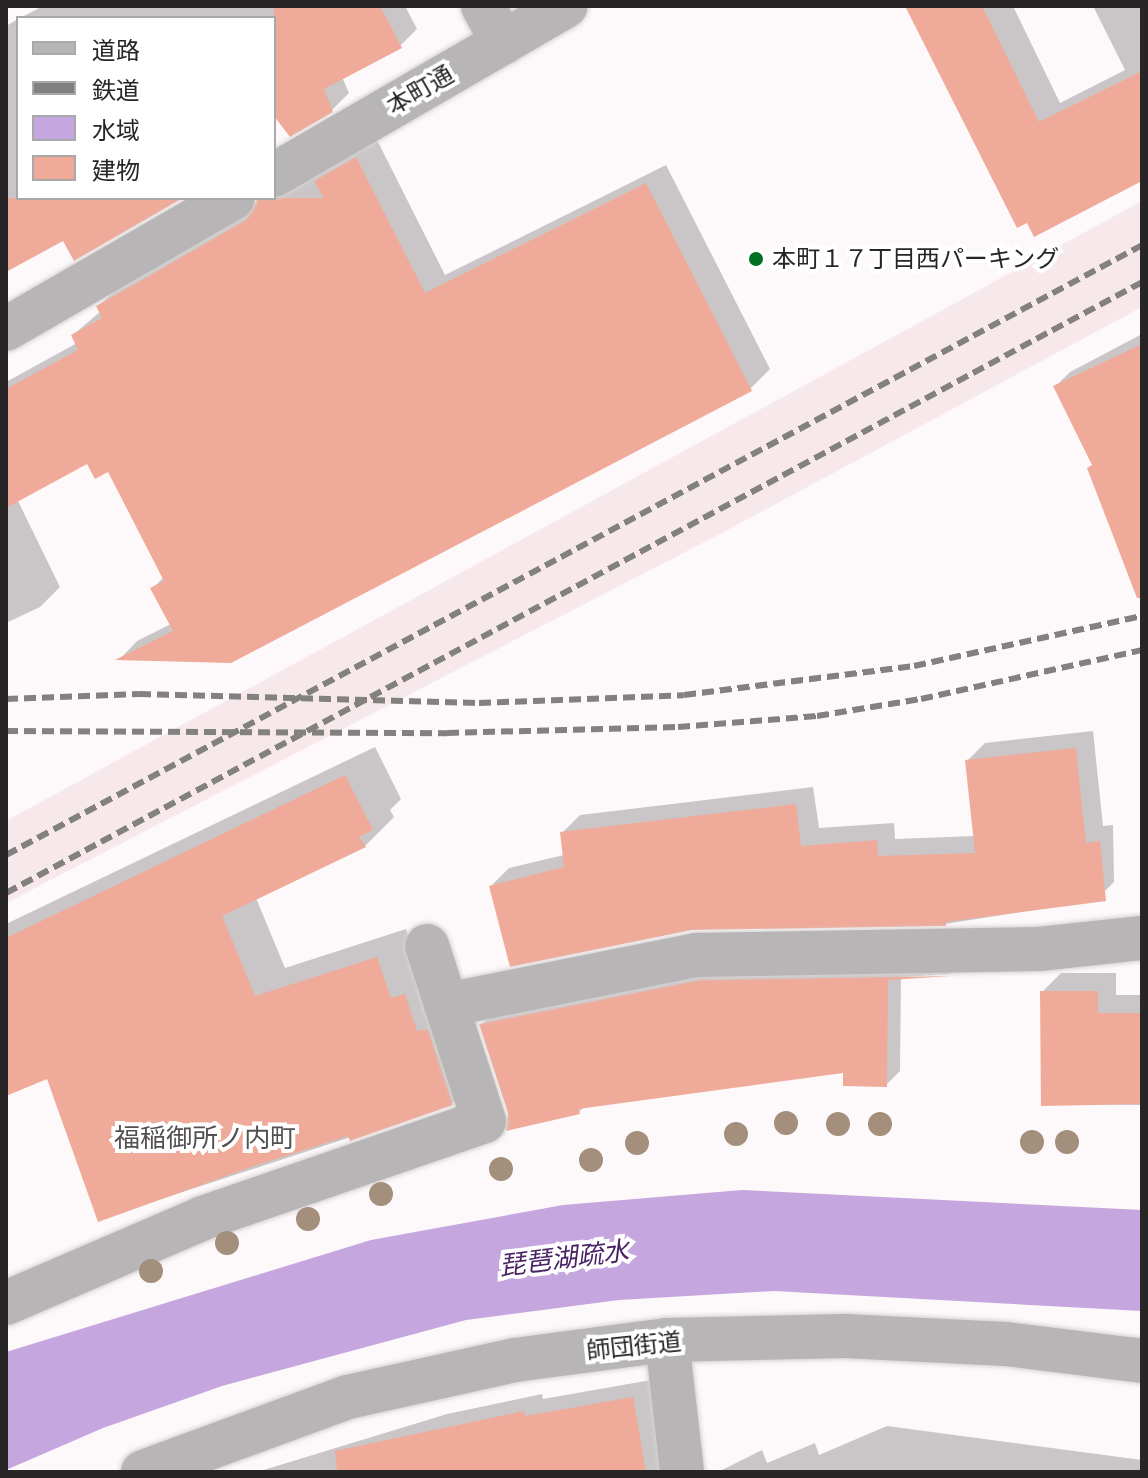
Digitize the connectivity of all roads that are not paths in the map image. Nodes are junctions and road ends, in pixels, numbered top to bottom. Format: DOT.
graph roads {
  1 [pos="566,6"];
  2 [pos="493,24"];
  3 [pos="276,174"];
  4 [pos="230,200"];
  5 [pos="6,329"];
  6 [pos="1142,938"];
  7 [pos="427,946"];
  8 [pos="446,1005"];
  9 [pos="6,1303"];
  10 [pos="667,1340"];
  11 [pos="1142,1361"];
  12 [pos="143,1472"];
  13 [pos="682,1472"];
  1 -- 2 [label="street, 本町通"];
  2 -- 3 [label="street, 本町通"];
  4 -- 5 [label="street"];
  6 -- 8 [label="street"];
  7 -- 8 [label="street"];
  8 -- 9 [label="street"];
  10 -- 11 [label="street, 師団街道"];
  10 -- 12 [label="street, 師団街道"];
  10 -- 13 [label="street"];
}
